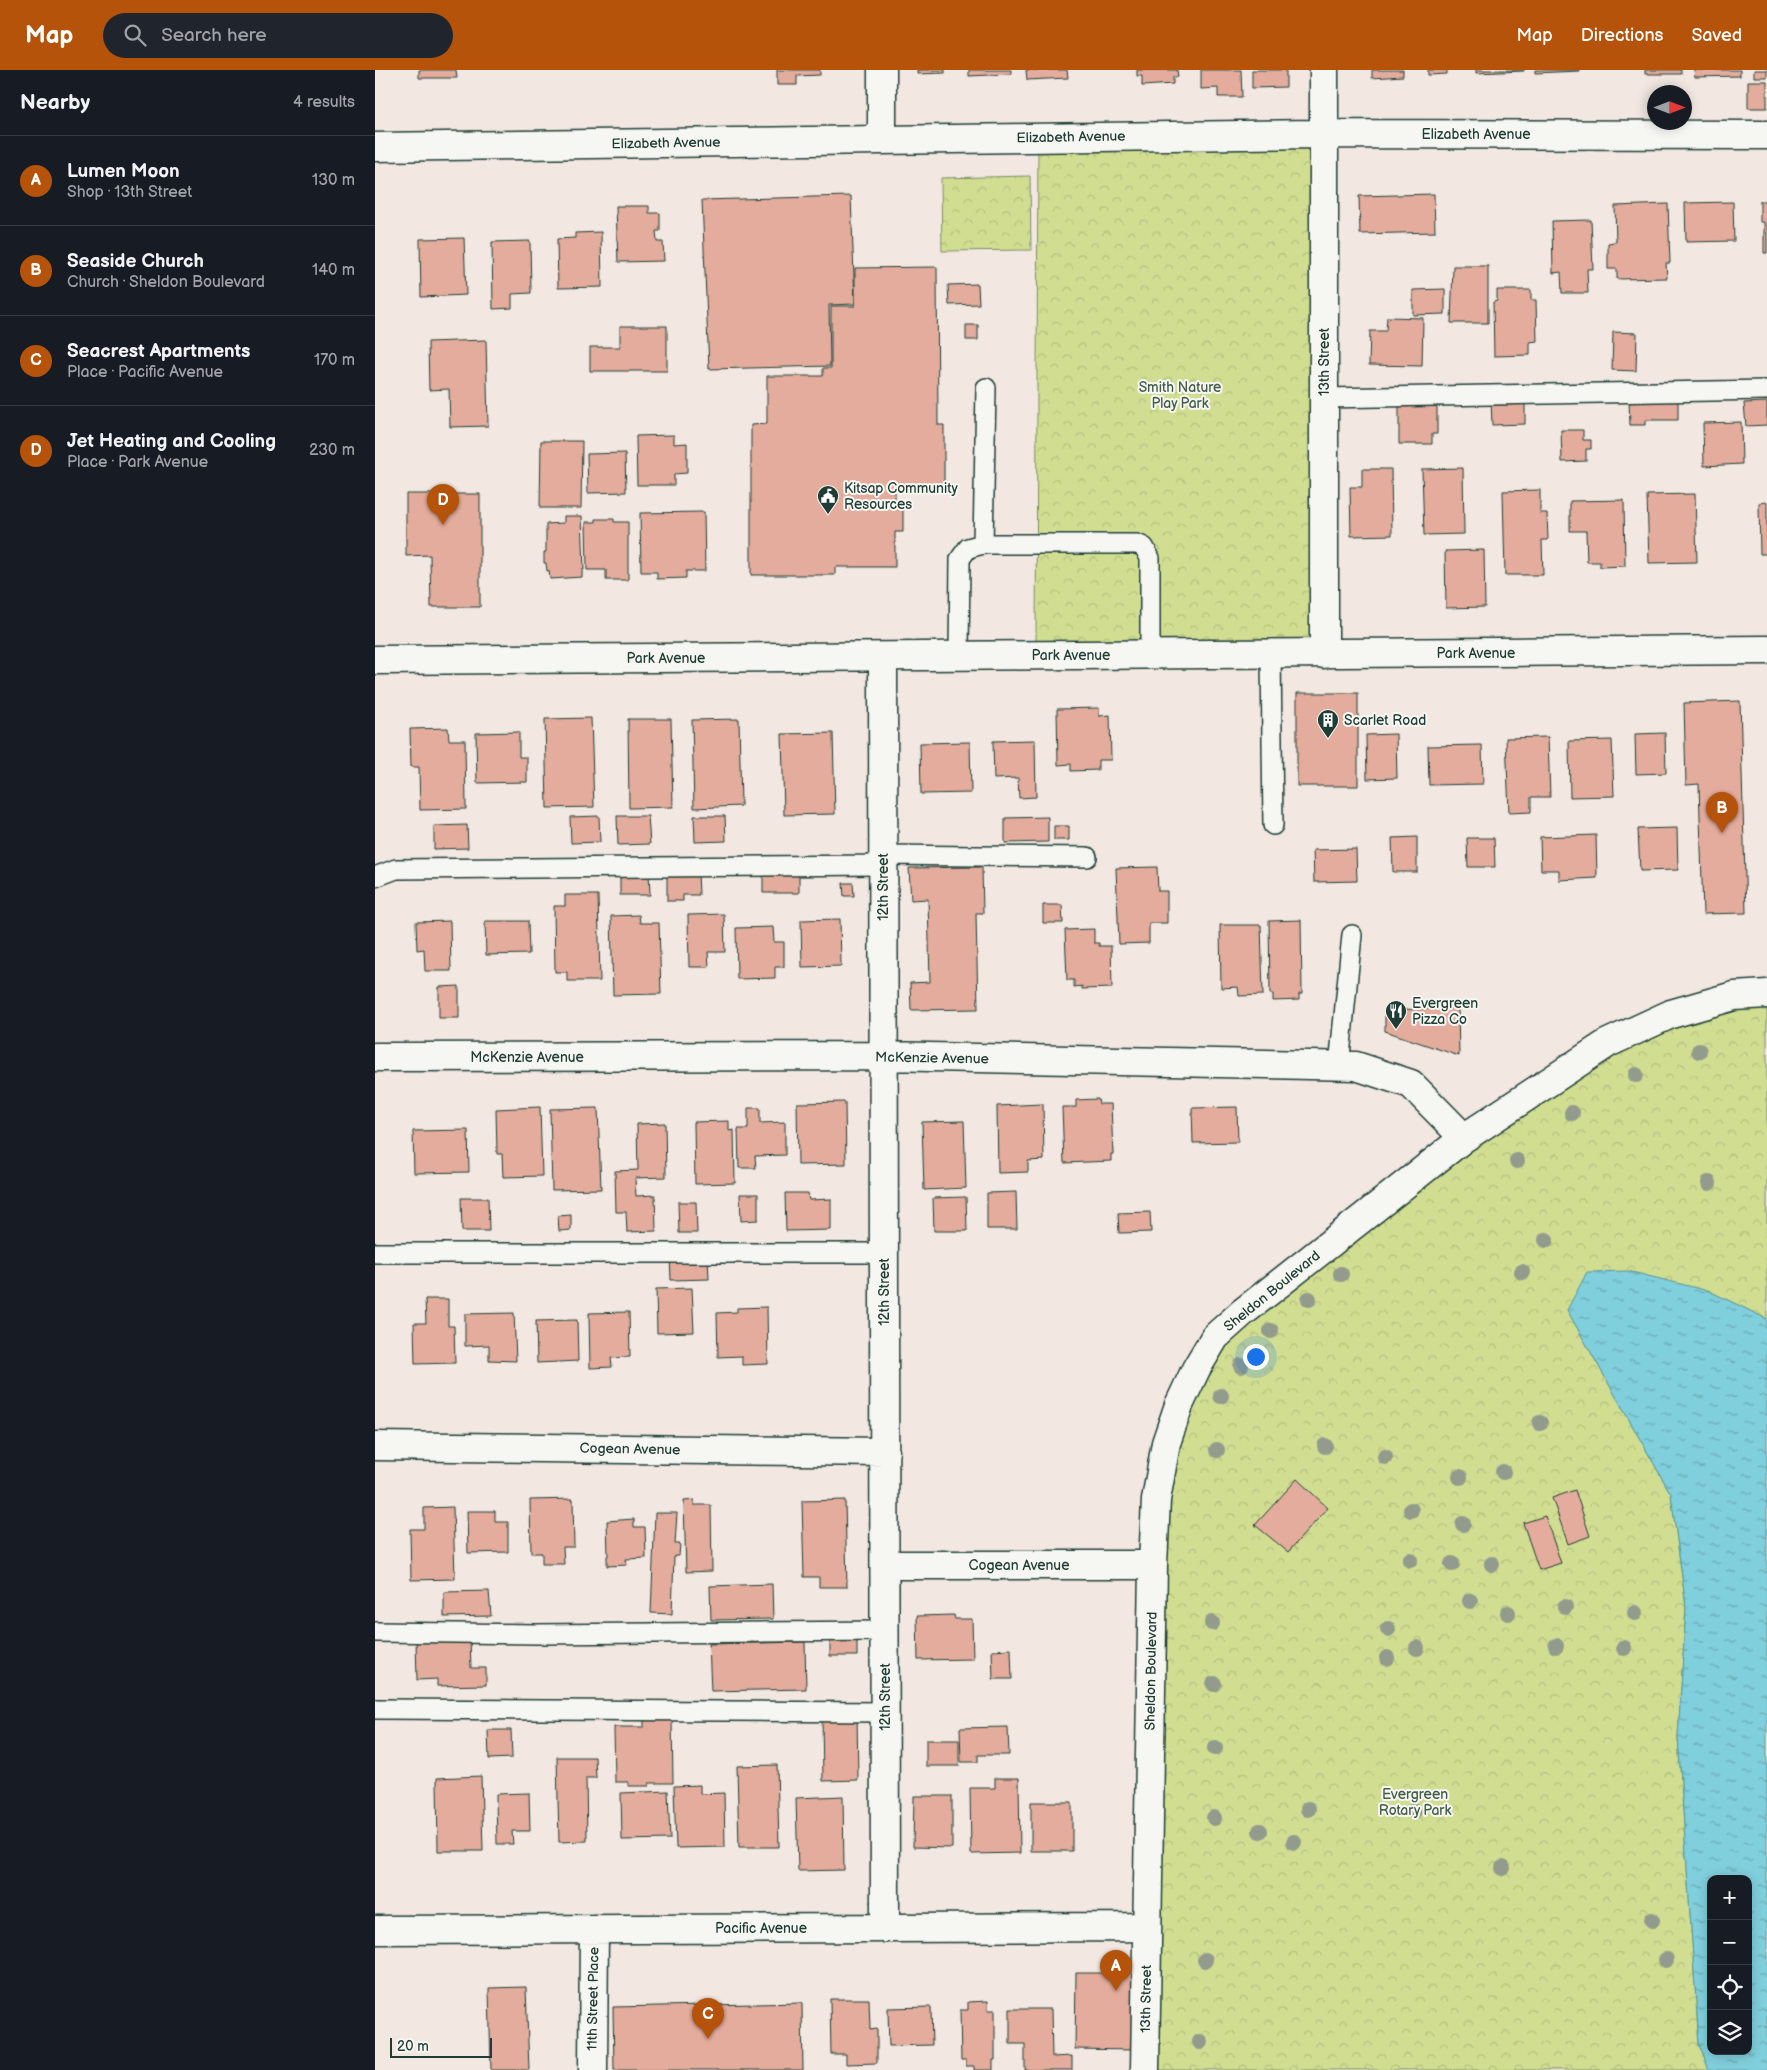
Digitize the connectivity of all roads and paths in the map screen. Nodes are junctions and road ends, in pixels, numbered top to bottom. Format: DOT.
graph roads {
  1 [pos="882,70"];
  2 [pos="1324,70"];
  3 [pos="1324,134"];
  4 [pos="1767,135"];
  5 [pos="882,139"];
  6 [pos="375,148"];
  7 [pos="986,388"];
  8 [pos="1767,390"];
  9 [pos="1324,398"];
  10 [pos="983,544"];
  11 [pos="1767,650"];
  12 [pos="1271,654"];
  13 [pos="1324,654"];
  14 [pos="1150,655"];
  15 [pos="959,656"];
  16 [pos="883,657"];
  17 [pos="375,660"];
  18 [pos="1273,825"];
  19 [pos="1087,857"];
  20 [pos="883,860"];
  21 [pos="375,877"];
  22 [pos="1352,935"];
  23 [pos="1767,994"];
  24 [pos="883,1056"];
  25 [pos="375,1057"];
  26 [pos="1339,1066"];
  27 [pos="1464,1138"];
  28 [pos="375,1253"];
  29 [pos="884,1253"];
  30 [pos="375,1446"];
  31 [pos="885,1452"];
  32 [pos="885,1565"];
  33 [pos="1153,1565"];
  34 [pos="885,1631"];
  35 [pos="375,1632"];
  36 [pos="375,1709"];
  37 [pos="885,1712"];
  38 [pos="1147,1927"];
  39 [pos="885,1928"];
  40 [pos="594,1929"];
  41 [pos="375,1930"];
  42 [pos="593,2070"];
  43 [pos="1145,2070"];
  1 -- 5 [label="street"];
  2 -- 3 [label="street, 13th Street"];
  3 -- 4 [label="street, Elizabeth Avenue"];
  3 -- 5 [label="street, Elizabeth Avenue"];
  3 -- 9 [label="street, 13th Street"];
  5 -- 6 [label="street, Elizabeth Avenue"];
  7 -- 10 [label="lane"];
  8 -- 9 [label="lane"];
  9 -- 13 [label="street, 13th Street"];
  10 -- 14 [label="lane"];
  10 -- 15 [label="lane"];
  11 -- 13 [label="street, Park Avenue"];
  12 -- 13 [label="street, Park Avenue"];
  12 -- 14 [label="street, Park Avenue"];
  12 -- 18 [label="lane"];
  14 -- 15 [label="street, Park Avenue"];
  15 -- 16 [label="street, Park Avenue"];
  16 -- 17 [label="street, Park Avenue"];
  16 -- 20 [label="street, 12th Street"];
  19 -- 20 [label="lane"];
  20 -- 21 [label="lane"];
  20 -- 24 [label="street, 12th Street"];
  22 -- 26 [label="lane"];
  23 -- 27 [label="street, Sheldon Boulevard"];
  24 -- 25 [label="street, McKenzie Avenue"];
  24 -- 26 [label="street, McKenzie Avenue"];
  24 -- 29 [label="street, 12th Street"];
  26 -- 27 [label="street, McKenzie Avenue"];
  27 -- 33 [label="street, Sheldon Boulevard"];
  28 -- 29 [label="lane"];
  29 -- 31 [label="street, 12th Street"];
  30 -- 31 [label="street, Cogean Avenue"];
  31 -- 32 [label="street, 12th Street"];
  32 -- 33 [label="street, Cogean Avenue"];
  32 -- 34 [label="street, 12th Street"];
  33 -- 38 [label="street, Sheldon Boulevard"];
  34 -- 35 [label="lane"];
  34 -- 37 [label="street, 12th Street"];
  36 -- 37 [label="lane"];
  37 -- 39 [label="street, 12th Street"];
  38 -- 39 [label="street, Pacific Avenue"];
  38 -- 43 [label="street, 13th Street"];
  39 -- 40 [label="street, Pacific Avenue"];
  40 -- 41 [label="street, Pacific Avenue"];
  40 -- 42 [label="street, 11th Street Place"];
}
